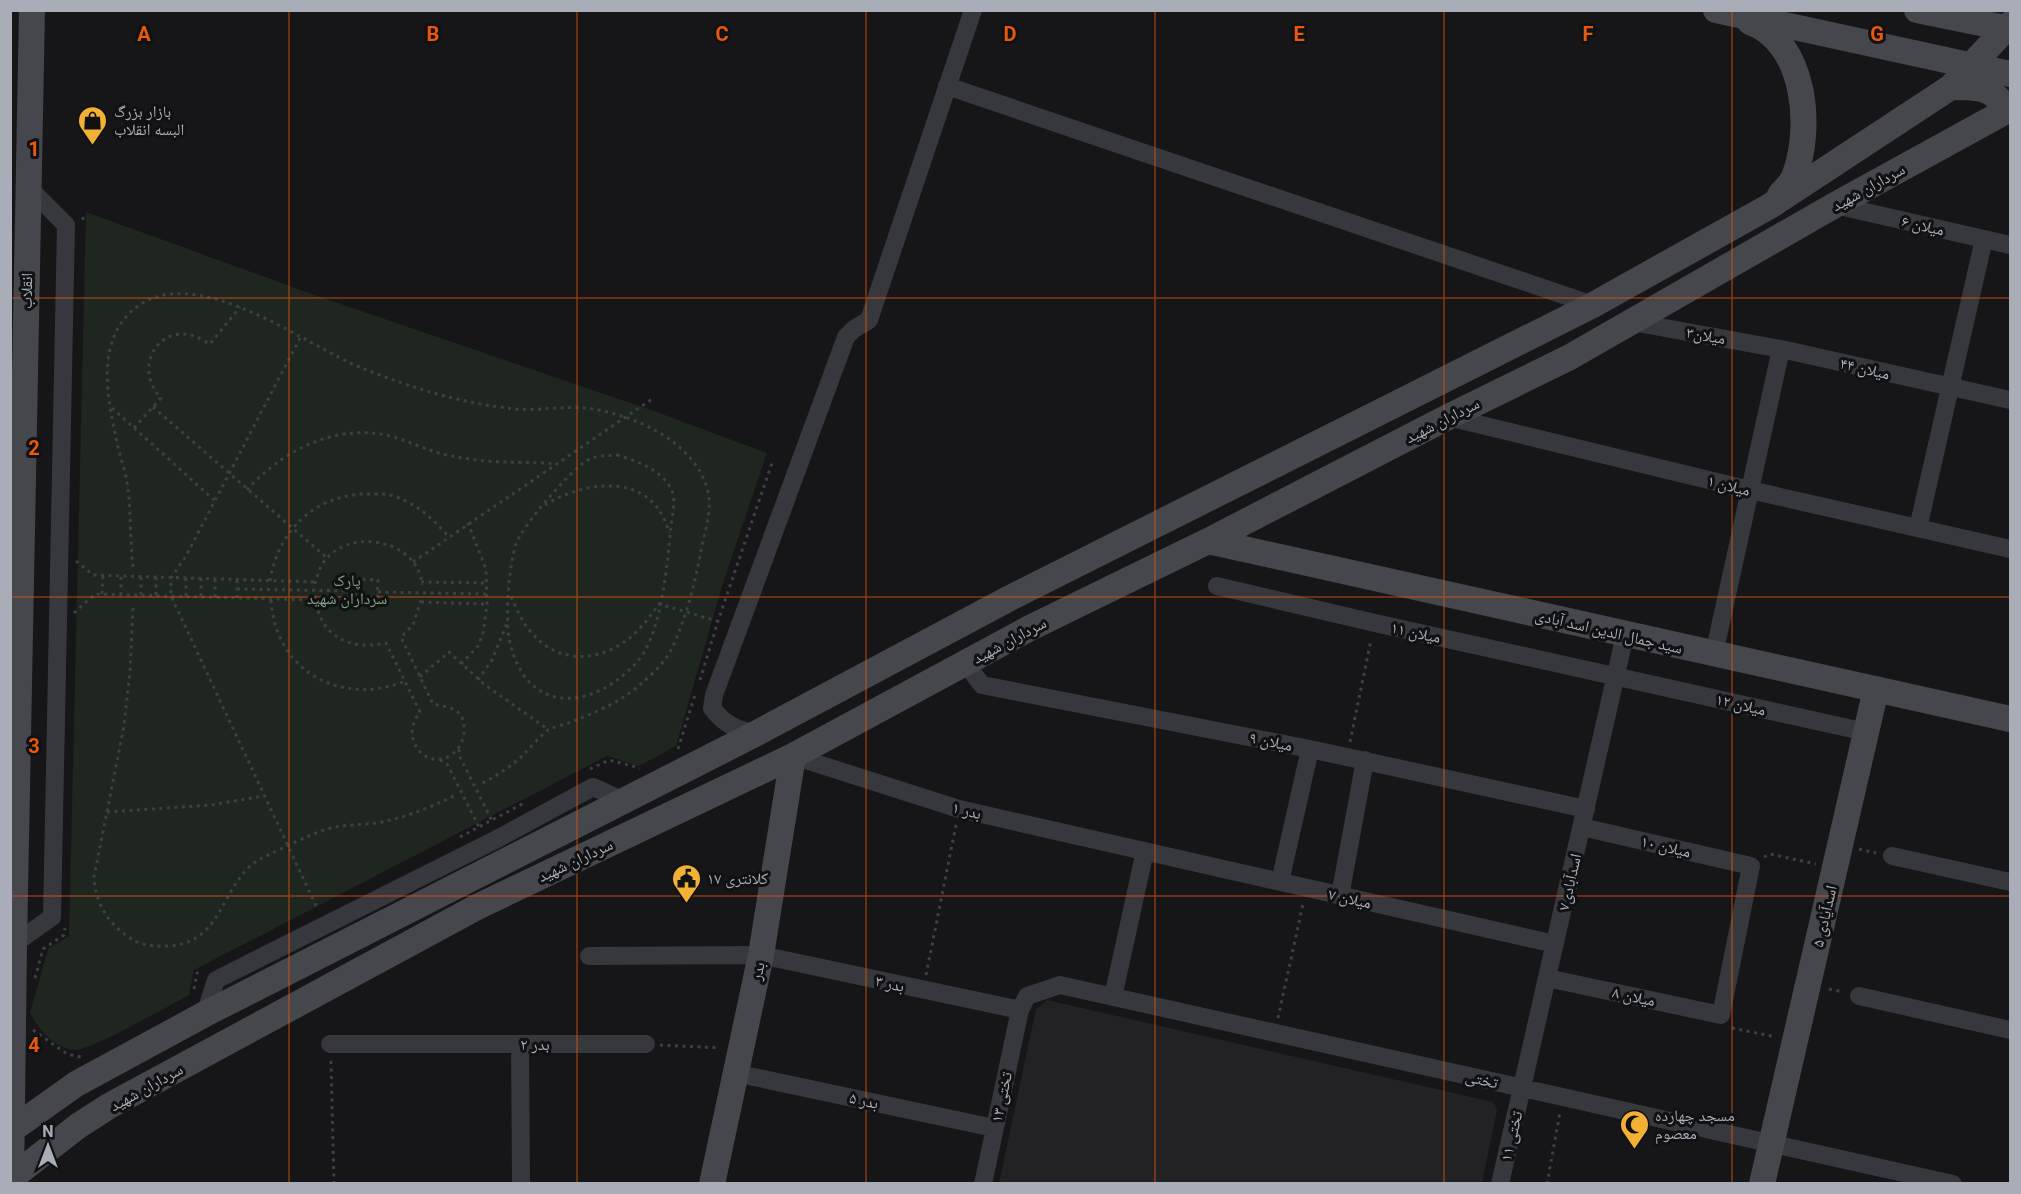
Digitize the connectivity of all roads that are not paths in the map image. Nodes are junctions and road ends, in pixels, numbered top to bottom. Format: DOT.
graph roads {
  1 [pos="32,10"];
  2 [pos="973,10"];
  3 [pos="1917,10"];
  4 [pos="1721,12"];
  5 [pos="1953,14"];
  6 [pos="2009,27"];
  7 [pos="1972,66"];
  8 [pos="2010,74"];
  9 [pos="947,86"];
  10 [pos="1951,87"];
  11 [pos="2008,108"];
  12 [pos="28,187"];
  13 [pos="1835,205"];
  14 [pos="1770,206"];
  15 [pos="1984,239"];
  16 [pos="2010,245"];
  17 [pos="1593,305"];
  18 [pos="1632,322"];
  19 [pos="1553,326"];
  20 [pos="1780,348"];
  21 [pos="1570,357"];
  22 [pos="1950,387"];
  23 [pos="2010,400"];
  24 [pos="1448,417"];
  25 [pos="1750,490"];
  26 [pos="1918,528"];
  27 [pos="1208,541"];
  28 [pos="2010,549"];
  29 [pos="1216,586"];
  30 [pos="1010,598"];
  31 [pos="1030,628"];
  32 [pos="1625,634"];
  33 [pos="1714,654"];
  34 [pos="965,663"];
  35 [pos="1616,677"];
  36 [pos="1876,689"];
  37 [pos="2010,718"];
  38 [pos="1866,732"];
  39 [pos="757,733"];
  40 [pos="1310,749"];
  41 [pos="793,756"];
  42 [pos="1365,760"];
  43 [pos="624,801"];
  44 [pos="1583,818"];
  45 [pos="1145,851"];
  46 [pos="1892,856"];
  47 [pos="1280,882"];
  48 [pos="2010,882"];
  49 [pos="1340,896"];
  50 [pos="14,944"];
  51 [pos="1555,944"];
  52 [pos="760,955"];
  53 [pos="589,956"];
  54 [pos="1547,978"];
  55 [pos="1859,996"];
  56 [pos="1113,997"];
  57 [pos="1020,1010"];
  58 [pos="205,1014"];
  59 [pos="1721,1015"];
  60 [pos="2010,1030"];
  61 [pos="330,1044"];
  62 [pos="520,1044"];
  63 [pos="646,1044"];
  64 [pos="737,1061"];
  65 [pos="1522,1088"];
  66 [pos="994,1128"];
  67 [pos="11,1130"];
  68 [pos="1771,1143"];
  69 [pos="11,1181"];
  70 [pos="521,1184"];
  71 [pos="712,1184"];
  72 [pos="982,1184"];
  73 [pos="1500,1184"];
  74 [pos="1762,1184"];
  75 [pos="1953,1184"];
  1 -- 12 [label="street, انقلاب"];
  2 -- 9 [label="street"];
  3 -- 5 [label="street"];
  4 -- 7 [label="street"];
  4 -- 14 [label="street"];
  5 -- 6 [label="street"];
  6 -- 7 [label="street, سرداران شهید"];
  7 -- 8 [label="street"];
  7 -- 10 [label="street, سرداران شهید"];
  9 -- 17 [label="street"];
  9 -- 39 [label="street"];
  10 -- 11 [label="street"];
  10 -- 14 [label="street, سرداران شهید"];
  11 -- 13 [label="street, سرداران شهید"];
  12 -- 50 [label="street, انقلاب"];
  12 -- 50 [label="street"];
  13 -- 15 [label="street, میلان ۶"];
  13 -- 18 [label="street, سرداران شهید"];
  14 -- 17 [label="street, سرداران شهید"];
  15 -- 16 [label="street, میلان ۶"];
  15 -- 22 [label="street"];
  17 -- 19 [label="street, سرداران شهید"];
  18 -- 20 [label="street, میلان۳"];
  18 -- 21 [label="street, سرداران شهید"];
  19 -- 21 [label="street"];
  19 -- 30 [label="street, سرداران شهید"];
  20 -- 22 [label="street, میلان ۴۴"];
  20 -- 25 [label="street"];
  21 -- 24 [label="street, سرداران شهید"];
  22 -- 23 [label="street, میلان ۴۴"];
  22 -- 26 [label="street"];
  24 -- 25 [label="street, میلان ۱"];
  24 -- 27 [label="street, سرداران شهید"];
  25 -- 26 [label="street, میلان ۱"];
  25 -- 33 [label="street"];
  26 -- 28 [label="street, میلان ۱"];
  27 -- 31 [label="street, سرداران شهید"];
  27 -- 32 [label="street, سید جمال الدین اسد آبادی"];
  29 -- 35 [label="street, میلان ۱۱"];
  30 -- 31 [label="street"];
  30 -- 39 [label="street, سرداران شهید"];
  31 -- 34 [label="street, سرداران شهید"];
  32 -- 33 [label="street, سید جمال الدین اسد آبادی"];
  32 -- 35 [label="street"];
  33 -- 36 [label="street, سید جمال الدین اسد آبادی"];
  34 -- 40 [label="street, میلان ۹"];
  34 -- 41 [label="street, سرداران شهید"];
  35 -- 38 [label="street, میلان ۱۲"];
  35 -- 44 [label="street, اسدآبادی۷"];
  36 -- 37 [label="street, سید جمال الدین اسد آبادی"];
  36 -- 38 [label="street, اسدآیادی ۵"];
  38 -- 68 [label="street, اسدآیادی ۵"];
  39 -- 43 [label="street, سرداران شهید"];
  40 -- 42 [label="street, میلان ۹"];
  40 -- 47 [label="street"];
  41 -- 45 [label="street, بدر ۱"];
  41 -- 52 [label="street, بدر"];
  41 -- 69 [label="street, سرداران شهید"];
  42 -- 44 [label="street, میلان ۹"];
  42 -- 49 [label="street"];
  43 -- 58 [label="street, سرداران شهید"];
  43 -- 58 [label="street"];
  44 -- 51 [label="street, اسدآبادی۷"];
  44 -- 59 [label="street, میلان ۱۰"];
  45 -- 47 [label="street, میلان ۷"];
  45 -- 56 [label="street"];
  46 -- 48 [label="street"];
  47 -- 49 [label="street, میلان ۷"];
  49 -- 51 [label="street, میلان ۷"];
  50 -- 67 [label="street, انقلاب"];
  51 -- 54 [label="street, اسدآبادی۷"];
  52 -- 53 [label="street, بدر ۳"];
  52 -- 57 [label="street, بدر ۳"];
  52 -- 64 [label="street, بدر"];
  54 -- 59 [label="street, میلان ۸"];
  54 -- 65 [label="street, اسدآبادی۷"];
  55 -- 60 [label="street"];
  56 -- 57 [label="street, تختی"];
  56 -- 65 [label="street, تختی"];
  57 -- 66 [label="street, تختی ۱۳"];
  58 -- 67 [label="street, سرداران شهید"];
  61 -- 62 [label="street, بدر ۲"];
  62 -- 63 [label="street, بدر ۲"];
  62 -- 70 [label="street"];
  64 -- 66 [label="street, بدر ۵"];
  64 -- 71 [label="street, بدر"];
  65 -- 68 [label="street, تختی"];
  65 -- 73 [label="street, تختی ۱۱"];
  66 -- 72 [label="street, تختی ۱۳"];
  67 -- 69 [label="street, انقلاب"];
  68 -- 74 [label="street, اسدآیادی ۵"];
  68 -- 75 [label="street, تختی"];
}
